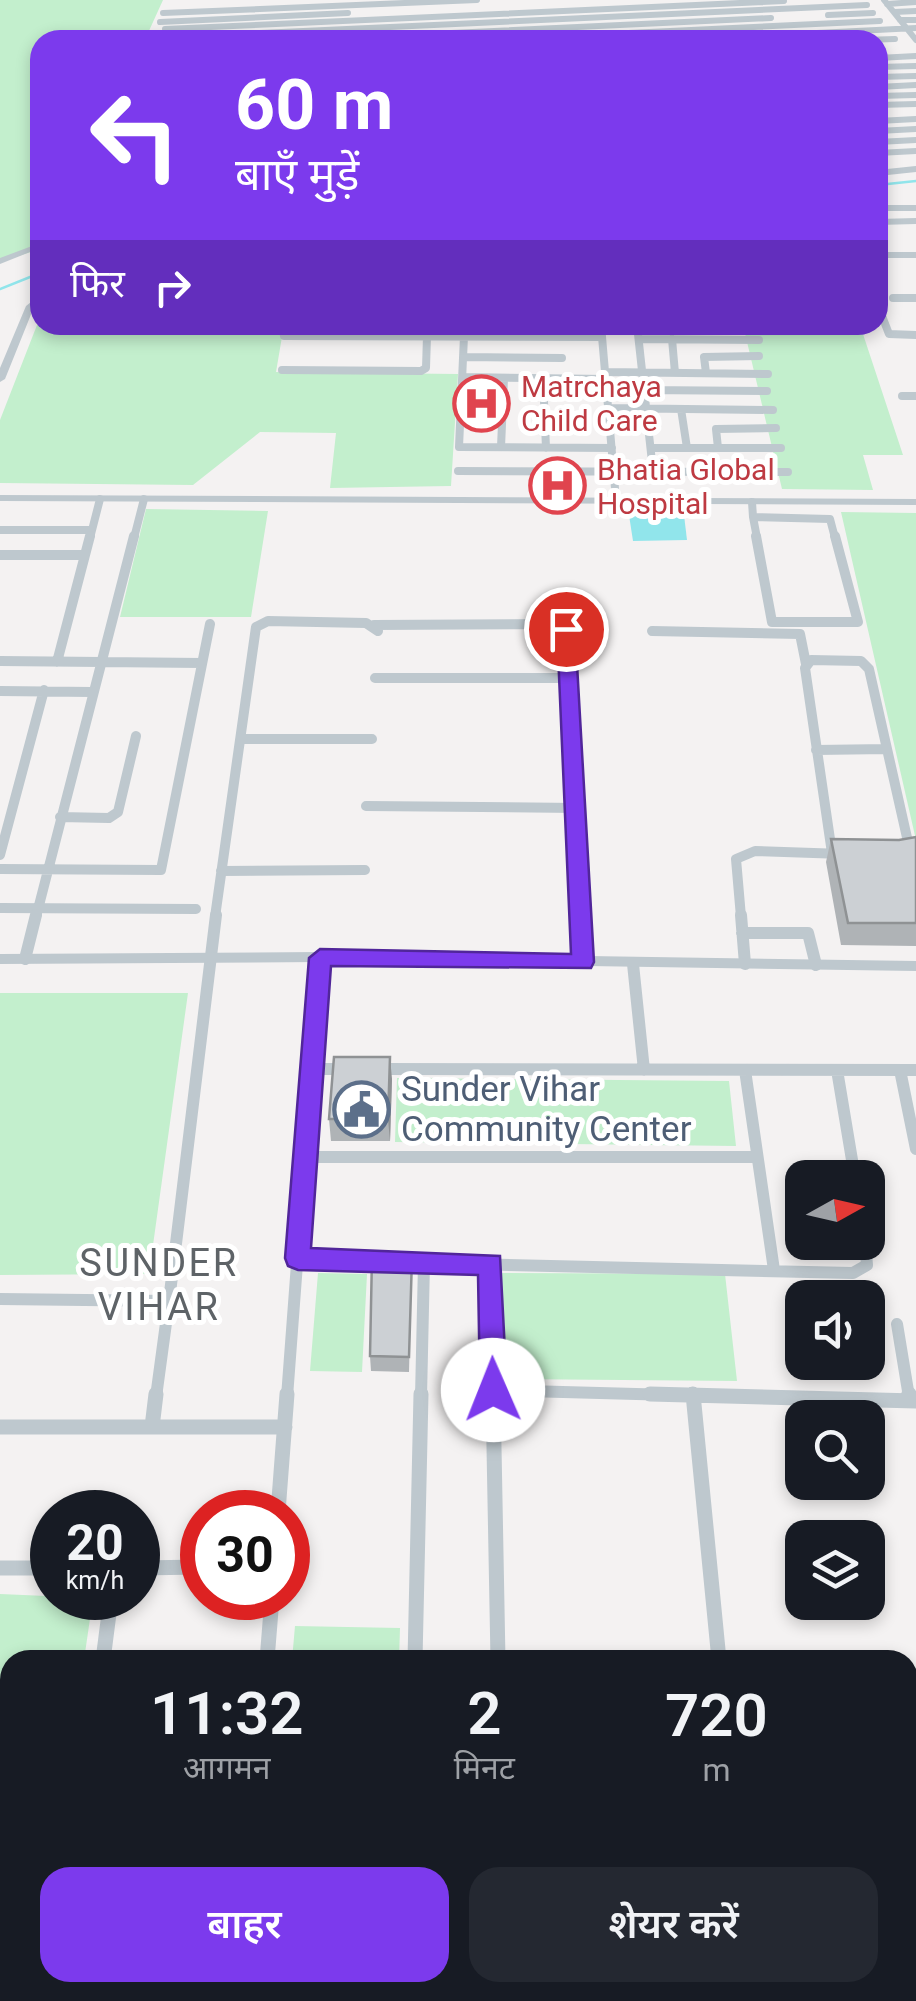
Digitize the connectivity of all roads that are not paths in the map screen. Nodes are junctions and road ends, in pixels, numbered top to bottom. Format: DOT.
graph roads {
  1 [pos="477,0"];
  2 [pos="525,0"];
  3 [pos="808,0"];
  4 [pos="760,1"];
  5 [pos="865,2"];
  6 [pos="886,2"];
  7 [pos="916,2"];
  8 [pos="350,3"];
  9 [pos="643,4"];
  10 [pos="166,6"];
  11 [pos="412,8"];
  12 [pos="766,10"];
  13 [pos="916,11"];
  14 [pos="894,12"];
  15 [pos="530,13"];
  16 [pos="874,13"];
  17 [pos="828,15"];
  18 [pos="771,18"];
  19 [pos="296,20"];
  20 [pos="900,20"];
  21 [pos="916,20"];
  22 [pos="880,21"];
  23 [pos="160,22"];
  24 [pos="616,25"];
  25 [pos="776,26"];
  26 [pos="907,28"];
  27 [pos="165,29"];
  28 [pos="537,29"];
  29 [pos="233,30"];
  30 [pos="409,30"];
  31 [pos="478,30"];
  32 [pos="532,30"];
  33 [pos="548,30"];
  34 [pos="618,30"];
  35 [pos="720,30"];
  36 [pos="779,30"];
  37 [pos="886,30"];
  38 [pos="915,35"];
  39 [pos="888,39"];
  40 [pos="895,39"];
  41 [pos="916,56"];
  42 [pos="888,57"];
  43 [pos="916,66"];
  44 [pos="888,67"];
  45 [pos="916,76"];
  46 [pos="888,77"];
  47 [pos="916,85"];
  48 [pos="888,86"];
  49 [pos="916,94"];
  50 [pos="888,95"];
  51 [pos="916,104"];
  52 [pos="888,105"];
  53 [pos="916,119"];
  54 [pos="888,120"];
  55 [pos="916,129"];
  56 [pos="888,131"];
  57 [pos="916,140"];
  58 [pos="888,141"];
  59 [pos="916,151"];
  60 [pos="888,152"];
  61 [pos="916,169"];
  62 [pos="888,172"];
  63 [pos="888,208"];
  64 [pos="916,208"];
  65 [pos="888,222"];
  66 [pos="916,222"];
  67 [pos="30,249"];
  68 [pos="888,255"];
  69 [pos="916,255"];
  70 [pos="0,260"];
  71 [pos="894,298"];
  72 [pos="916,298"];
  73 [pos="30,306"];
  74 [pos="888,330"];
  75 [pos="281,335"];
  76 [pos="638,335"];
  77 [pos="316,336"];
  78 [pos="428,336"];
  79 [pos="464,336"];
  80 [pos="916,336"];
  81 [pos="516,337"];
  82 [pos="561,337"];
  83 [pos="602,337"];
  84 [pos="638,339"];
  85 [pos="672,339"];
  86 [pos="759,340"];
  87 [pos="760,356"];
  88 [pos="463,357"];
  89 [pos="562,358"];
  90 [pos="2,367"];
  91 [pos="282,370"];
  92 [pos="642,372"];
  93 [pos="675,373"];
  94 [pos="706,373"];
  95 [pos="768,374"];
  96 [pos="606,376"];
  97 [pos="0,378"];
  98 [pos="463,378"];
  99 [pos="504,378"];
  100 [pos="543,378"];
  101 [pos="563,379"];
  102 [pos="644,390"];
  103 [pos="767,392"];
  104 [pos="902,396"];
  105 [pos="916,396"];
  106 [pos="608,408"];
  107 [pos="646,408"];
  108 [pos="681,409"];
  109 [pos="772,410"];
  110 [pos="776,428"];
  111 [pos="502,447"];
  112 [pos="546,448"];
  113 [pos="612,448"];
  114 [pos="650,448"];
  115 [pos="688,448"];
  116 [pos="718,448"];
  117 [pos="781,448"];
  118 [pos="458,471"];
  119 [pos="614,472"];
  120 [pos="653,472"];
  121 [pos="788,472"];
  122 [pos="0,498"];
  123 [pos="100,499"];
  124 [pos="144,499"];
  125 [pos="616,500"];
  126 [pos="752,502"];
  127 [pos="916,502"];
  128 [pos="753,517"];
  129 [pos="92,530"];
  130 [pos="0,531"];
  131 [pos="0,555"];
  132 [pos="85,555"];
  133 [pos="210,624"];
  134 [pos="652,630"];
  135 [pos="0,661"];
  136 [pos="57,662"];
  137 [pos="99,662"];
  138 [pos="202,663"];
  139 [pos="806,664"];
  140 [pos="375,678"];
  141 [pos="570,678"];
  142 [pos="44,690"];
  143 [pos="0,691"];
  144 [pos="91,692"];
  145 [pos="136,736"];
  146 [pos="241,738"];
  147 [pos="372,739"];
  148 [pos="886,749"];
  149 [pos="816,750"];
  150 [pos="366,806"];
  151 [pos="578,808"];
  152 [pos="60,817"];
  153 [pos="832,854"];
  154 [pos="852,854"];
  155 [pos="892,854"];
  156 [pos="0,855"];
  157 [pos="0,869"];
  158 [pos="46,869"];
  159 [pos="365,870"];
  160 [pos="221,871"];
  161 [pos="0,908"];
  162 [pos="37,908"];
  163 [pos="196,909"];
  164 [pos="742,933"];
  165 [pos="211,958"];
  166 [pos="320,958"];
  167 [pos="25,959"];
  168 [pos="0,960"];
  169 [pos="583,962"];
  170 [pos="633,964"];
  171 [pos="745,964"];
  172 [pos="816,965"];
  173 [pos="916,966"];
  174 [pos="312,1068"];
  175 [pos="644,1070"];
  176 [pos="744,1070"];
  177 [pos="837,1070"];
  178 [pos="900,1070"];
  179 [pos="916,1070"];
  180 [pos="916,1149"];
  181 [pos="305,1156"];
  182 [pos="755,1156"];
  183 [pos="852,1160"];
  184 [pos="298,1258"];
  185 [pos="867,1260"];
  186 [pos="424,1263"];
  187 [pos="491,1264"];
  188 [pos="774,1270"];
  189 [pos="0,1299"];
  190 [pos="169,1301"];
  191 [pos="897,1324"];
  192 [pos="493,1390"];
  193 [pos="692,1394"];
  194 [pos="913,1401"];
  195 [pos="0,1427"];
  196 [pos="152,1427"];
  197 [pos="285,1427"];
  198 [pos="280,1490"];
  199 [pos="0,1568"];
  200 [pos="30,1568"];
  201 [pos="109,1620"];
  202 [pos="270,1620"];
  203 [pos="104,1650"];
  204 [pos="268,1650"];
  205 [pos="415,1650"];
  206 [pos="498,1650"];
  207 [pos="717,1650"];
  1 -- 11 [label="street"];
  2 -- 15 [label="street"];
  3 -- 4 [label="street"];
  4 -- 9 [label="street"];
  4 -- 12 [label="street"];
  5 -- 12 [label="street"];
  5 -- 16 [label="street"];
  6 -- 7 [label="street"];
  6 -- 14 [label="street"];
  8 -- 11 [label="street"];
  8 -- 19 [label="street"];
  9 -- 15 [label="street"];
  10 -- 19 [label="street"];
  10 -- 23 [label="street"];
  11 -- 15 [label="street"];
  11 -- 19 [label="street"];
  12 -- 18 [label="street"];
  12 -- 28 [label="street"];
  13 -- 14 [label="street"];
  14 -- 20 [label="street"];
  15 -- 28 [label="street"];
  16 -- 17 [label="street"];
  16 -- 22 [label="street"];
  18 -- 24 [label="street"];
  18 -- 25 [label="street"];
  19 -- 23 [label="street"];
  19 -- 27 [label="street"];
  19 -- 29 [label="street"];
  19 -- 30 [label="street"];
  20 -- 21 [label="street"];
  20 -- 26 [label="street"];
  22 -- 25 [label="street"];
  22 -- 37 [label="street"];
  23 -- 27 [label="street"];
  24 -- 28 [label="street"];
  24 -- 34 [label="street"];
  25 -- 35 [label="street"];
  25 -- 36 [label="street"];
  26 -- 37 [label="street"];
  26 -- 38 [label="street"];
  28 -- 31 [label="street"];
  28 -- 32 [label="street"];
  28 -- 33 [label="street"];
  39 -- 40 [label="street"];
  41 -- 42 [label="street"];
  43 -- 44 [label="street"];
  45 -- 46 [label="street"];
  47 -- 48 [label="street"];
  49 -- 50 [label="street"];
  51 -- 52 [label="street"];
  53 -- 54 [label="street"];
  55 -- 56 [label="street"];
  57 -- 58 [label="street"];
  59 -- 60 [label="street"];
  61 -- 62 [label="street"];
  63 -- 64 [label="street"];
  65 -- 66 [label="street"];
  67 -- 70 [label="street"];
  68 -- 69 [label="street"];
  71 -- 72 [label="street"];
  73 -- 90 [label="street"];
  74 -- 80 [label="street"];
  75 -- 77 [label="street"];
  76 -- 84 [label="street"];
  77 -- 78 [label="street"];
  78 -- 79 [label="street"];
  78 -- 91 [label="street"];
  79 -- 81 [label="street"];
  79 -- 88 [label="street"];
  81 -- 82 [label="street"];
  82 -- 83 [label="street"];
  82 -- 89 [label="street"];
  83 -- 96 [label="street"];
  84 -- 85 [label="street"];
  84 -- 92 [label="street"];
  85 -- 86 [label="street"];
  85 -- 93 [label="street"];
  87 -- 94 [label="street"];
  88 -- 89 [label="street"];
  88 -- 98 [label="street"];
  89 -- 101 [label="street"];
  90 -- 97 [label="street"];
  92 -- 93 [label="street"];
  92 -- 96 [label="street"];
  92 -- 102 [label="street"];
  93 -- 94 [label="street"];
  94 -- 95 [label="street"];
  96 -- 101 [label="street"];
  96 -- 106 [label="street"];
  98 -- 99 [label="street"];
  98 -- 111 [label="street"];
  99 -- 100 [label="street"];
  99 -- 111 [label="street"];
  100 -- 101 [label="street"];
  100 -- 112 [label="street"];
  102 -- 103 [label="street"];
  102 -- 107 [label="street"];
  104 -- 105 [label="street"];
  106 -- 107 [label="street"];
  106 -- 113 [label="street"];
  107 -- 108 [label="street"];
  107 -- 114 [label="street"];
  108 -- 109 [label="street"];
  108 -- 115 [label="street"];
  110 -- 116 [label="street"];
  111 -- 112 [label="street"];
  112 -- 113 [label="street"];
  113 -- 119 [label="street"];
  114 -- 115 [label="street"];
  114 -- 120 [label="street"];
  115 -- 116 [label="street"];
  116 -- 117 [label="street"];
  118 -- 119 [label="street"];
  119 -- 120 [label="street"];
  119 -- 125 [label="street"];
  120 -- 121 [label="street"];
  122 -- 123 [label="street"];
  123 -- 124 [label="street"];
  123 -- 129 [label="street"];
  124 -- 125 [label="street"];
  124 -- 137 [label="street"];
  125 -- 126 [label="street"];
  126 -- 127 [label="street"];
  126 -- 128 [label="street"];
  128 -- 128 [label="street"];
  129 -- 130 [label="street"];
  129 -- 132 [label="street"];
  131 -- 132 [label="street"];
  132 -- 136 [label="street"];
  133 -- 138 [label="street"];
  134 -- 139 [label="street"];
  135 -- 136 [label="street"];
  136 -- 137 [label="street"];
  137 -- 138 [label="street"];
  137 -- 144 [label="street"];
  138 -- 158 [label="street"];
  139 -- 148 [label="street"];
  139 -- 149 [label="street"];
  140 -- 141 [label="street"];
  141 -- 146 [label="street"];
  141 -- 151 [label="street"];
  142 -- 143 [label="street"];
  142 -- 144 [label="street"];
  142 -- 156 [label="street"];
  144 -- 152 [label="street"];
  145 -- 152 [label="street"];
  146 -- 147 [label="street"];
  146 -- 160 [label="street"];
  148 -- 149 [label="street"];
  148 -- 155 [label="street"];
  149 -- 153 [label="street"];
  150 -- 151 [label="street"];
  151 -- 169 [label="street"];
  152 -- 158 [label="street"];
  153 -- 154 [label="street"];
  153 -- 164 [label="street"];
  157 -- 158 [label="street"];
  158 -- 162 [label="street"];
  159 -- 160 [label="street"];
  160 -- 165 [label="street"];
  161 -- 162 [label="street"];
  162 -- 163 [label="street"];
  162 -- 167 [label="street"];
  164 -- 171 [label="street"];
  164 -- 172 [label="street"];
  165 -- 166 [label="street"];
  165 -- 167 [label="street"];
  165 -- 190 [label="street"];
  166 -- 169 [label="street"];
  166 -- 174 [label="street"];
  167 -- 168 [label="street"];
  169 -- 170 [label="street"];
  170 -- 171 [label="street"];
  170 -- 175 [label="street"];
  171 -- 172 [label="street"];
  172 -- 173 [label="street"];
  174 -- 175 [label="street"];
  174 -- 181 [label="street"];
  175 -- 176 [label="street"];
  176 -- 177 [label="street"];
  176 -- 182 [label="street"];
  177 -- 178 [label="street"];
  177 -- 183 [label="street"];
  178 -- 179 [label="street"];
  178 -- 180 [label="street"];
  181 -- 182 [label="street"];
  181 -- 184 [label="street"];
  182 -- 188 [label="street"];
  184 -- 186 [label="street"];
  184 -- 197 [label="street"];
  185 -- 188 [label="street"];
  186 -- 187 [label="street"];
  186 -- 205 [label="street"];
  187 -- 188 [label="street"];
  187 -- 192 [label="street"];
  189 -- 190 [label="street"];
  190 -- 196 [label="street"];
  191 -- 194 [label="street"];
  192 -- 193 [label="street"];
  192 -- 206 [label="street"];
  193 -- 194 [label="street"];
  193 -- 207 [label="street"];
  195 -- 196 [label="street"];
  196 -- 197 [label="street"];
  197 -- 198 [label="street"];
  199 -- 200 [label="street"];
  201 -- 203 [label="street"];
  202 -- 204 [label="street"];
}
